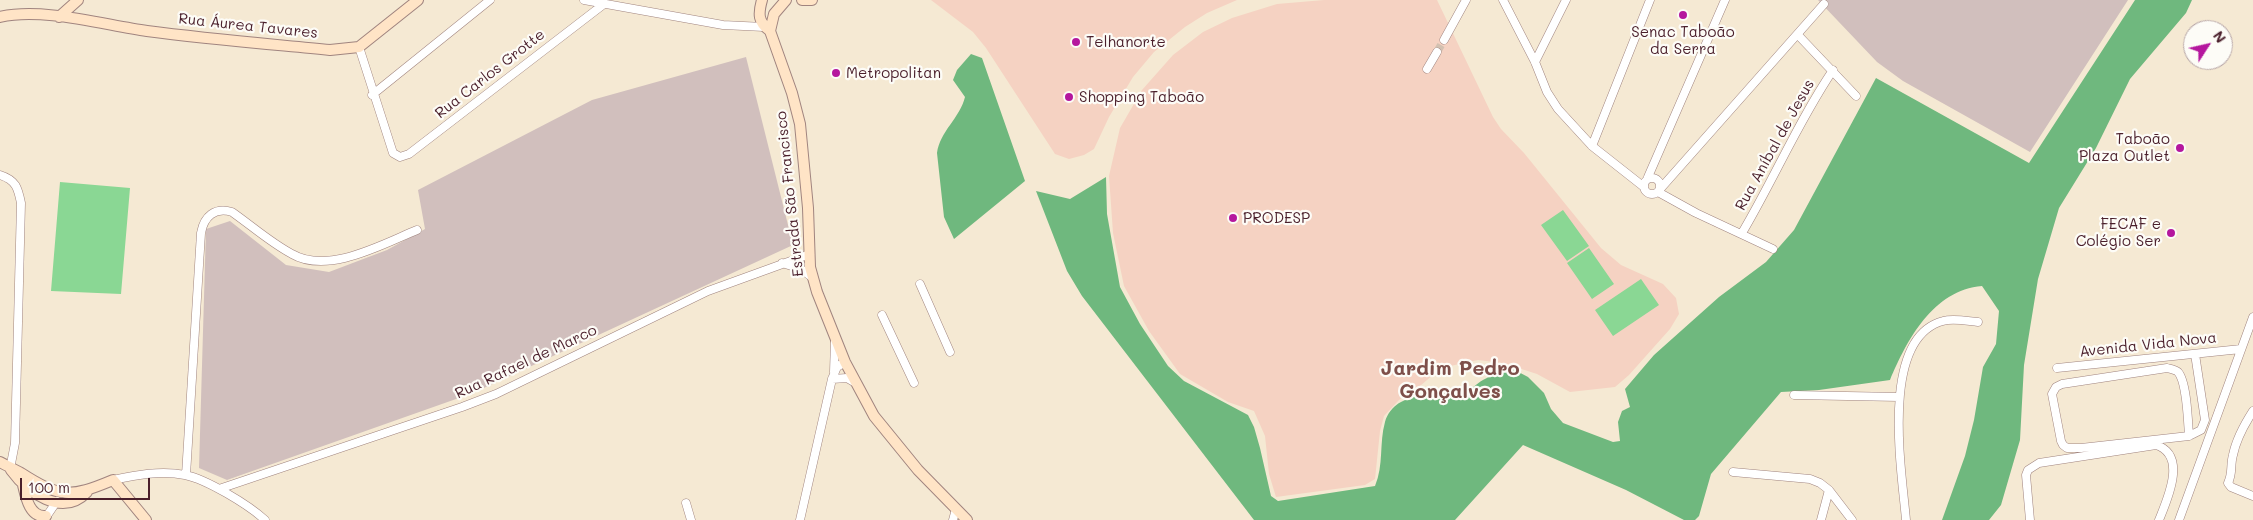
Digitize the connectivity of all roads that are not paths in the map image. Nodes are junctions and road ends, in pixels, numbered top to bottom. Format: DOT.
graph roads {
  1 [pos="78,0"];
  2 [pos="418,0"];
  3 [pos="490,0"];
  4 [pos="584,0"];
  5 [pos="762,0"];
  6 [pos="786,0"];
  7 [pos="802,0"];
  8 [pos="812,0"];
  9 [pos="1466,0"];
  10 [pos="1503,0"];
  11 [pos="1566,0"];
  12 [pos="1650,0"];
  13 [pos="1725,0"];
  14 [pos="604,4"];
  15 [pos="1824,4"];
  16 [pos="0,17"];
  17 [pos="59,17"];
  18 [pos="768,26"];
  19 [pos="1798,36"];
  20 [pos="1444,40"];
  21 [pos="359,48"];
  22 [pos="1437,52"];
  23 [pos="1535,62"];
  24 [pos="1427,69"];
  25 [pos="1833,70"];
  26 [pos="372,95"];
  27 [pos="1856,96"];
  28 [pos="1592,146"];
  29 [pos="0,174"];
  30 [pos="1648,177"];
  31 [pos="1644,187"];
  32 [pos="1660,190"];
  33 [pos="417,230"];
  34 [pos="1742,233"];
  35 [pos="1773,249"];
  36 [pos="810,254"];
  37 [pos="782,263"];
  38 [pos="814,279"];
  39 [pos="920,284"];
  40 [pos="882,315"];
  41 [pos="2253,317"];
  42 [pos="1978,322"];
  43 [pos="835,336"];
  44 [pos="2241,349"];
  45 [pos="950,352"];
  46 [pos="2195,354"];
  47 [pos="844,362"];
  48 [pos="2057,368"];
  49 [pos="832,376"];
  50 [pos="854,382"];
  51 [pos="914,383"];
  52 [pos="1794,395"];
  53 [pos="1899,397"];
  54 [pos="2253,411"];
  55 [pos="2189,436"];
  56 [pos="0,462"];
  57 [pos="10,468"];
  58 [pos="1733,472"];
  59 [pos="186,475"];
  60 [pos="113,480"];
  61 [pos="27,483"];
  62 [pos="89,489"];
  63 [pos="219,489"];
  64 [pos="1829,490"];
  65 [pos="2253,496"];
  66 [pos="57,501"];
  67 [pos="686,503"];
  68 [pos="956,509"];
  69 [pos="45,518"];
  70 [pos="801,519"];
  71 [pos="146,520"];
  72 [pos="265,520"];
  73 [pos="691,520"];
  74 [pos="953,520"];
  75 [pos="967,520"];
  76 [pos="1822,520"];
  77 [pos="1852,520"];
  78 [pos="1906,520"];
  79 [pos="2030,520"];
  80 [pos="2160,520"];
  81 [pos="2180,520"];
  1 -- 17 [label="street"];
  2 -- 21 [label="street"];
  3 -- 26 [label="street"];
  4 -- 14 [label="street"];
  5 -- 18 [label="street, Estrada São Francisco"];
  6 -- 18 [label="street"];
  7 -- 8 [label="street"];
  9 -- 20 [label="street"];
  10 -- 23 [label="street"];
  11 -- 23 [label="street"];
  12 -- 28 [label="street"];
  13 -- 30 [label="street"];
  14 -- 18 [label="street"];
  14 -- 26 [label="street, Rua Carlos Grotte"];
  15 -- 19 [label="street"];
  16 -- 17 [label="street, Rua Áurea Tavares"];
  17 -- 21 [label="street, Rua Áurea Tavares"];
  18 -- 36 [label="street, Estrada São Francisco"];
  19 -- 25 [label="street"];
  19 -- 32 [label="street"];
  21 -- 26 [label="street"];
  22 -- 24 [label="street"];
  23 -- 28 [label="street"];
  25 -- 27 [label="street"];
  25 -- 34 [label="street, Rua Aníbal de Jesus"];
  28 -- 31 [label="street"];
  29 -- 57 [label="street"];
  30 -- 31 [label="street"];
  30 -- 32 [label="street"];
  31 -- 32 [label="street"];
  32 -- 34 [label="street"];
  33 -- 59 [label="street"];
  34 -- 35 [label="street"];
  36 -- 37 [label="street, Rua Rafael de Marco"];
  36 -- 38 [label="street, Estrada São Francisco"];
  37 -- 38 [label="street"];
  37 -- 63 [label="street, Rua Rafael de Marco"];
  38 -- 43 [label="street, Estrada São Francisco"];
  39 -- 45 [label="street"];
  40 -- 51 [label="street"];
  41 -- 44 [label="street"];
  42 -- 53 [label="street"];
  43 -- 47 [label="street, Estrada São Francisco"];
  43 -- 49 [label="street"];
  44 -- 46 [label="street, Avenida Vida Nova"];
  44 -- 81 [label="street"];
  46 -- 48 [label="street, Avenida Vida Nova"];
  46 -- 55 [label="street"];
  47 -- 49 [label="street"];
  47 -- 50 [label="street, Estrada São Francisco"];
  49 -- 50 [label="street"];
  49 -- 70 [label="street"];
  50 -- 68 [label="street, Estrada São Francisco"];
  52 -- 53 [label="street"];
  53 -- 78 [label="street"];
  54 -- 65 [label="street"];
  55 -- 55 [label="street"];
  56 -- 57 [label="street"];
  57 -- 61 [label="street"];
  58 -- 64 [label="street"];
  59 -- 60 [label="street"];
  59 -- 63 [label="street"];
  60 -- 62 [label="street"];
  60 -- 71 [label="street"];
  61 -- 62 [label="street"];
  61 -- 66 [label="street"];
  61 -- 69 [label="street"];
  62 -- 66 [label="street"];
  63 -- 72 [label="street"];
  64 -- 76 [label="street"];
  64 -- 77 [label="street"];
  66 -- 69 [label="street"];
  67 -- 73 [label="street"];
  68 -- 74 [label="street"];
  68 -- 75 [label="street, Estrada São Francisco"];
  79 -- 80 [label="street"];
}
